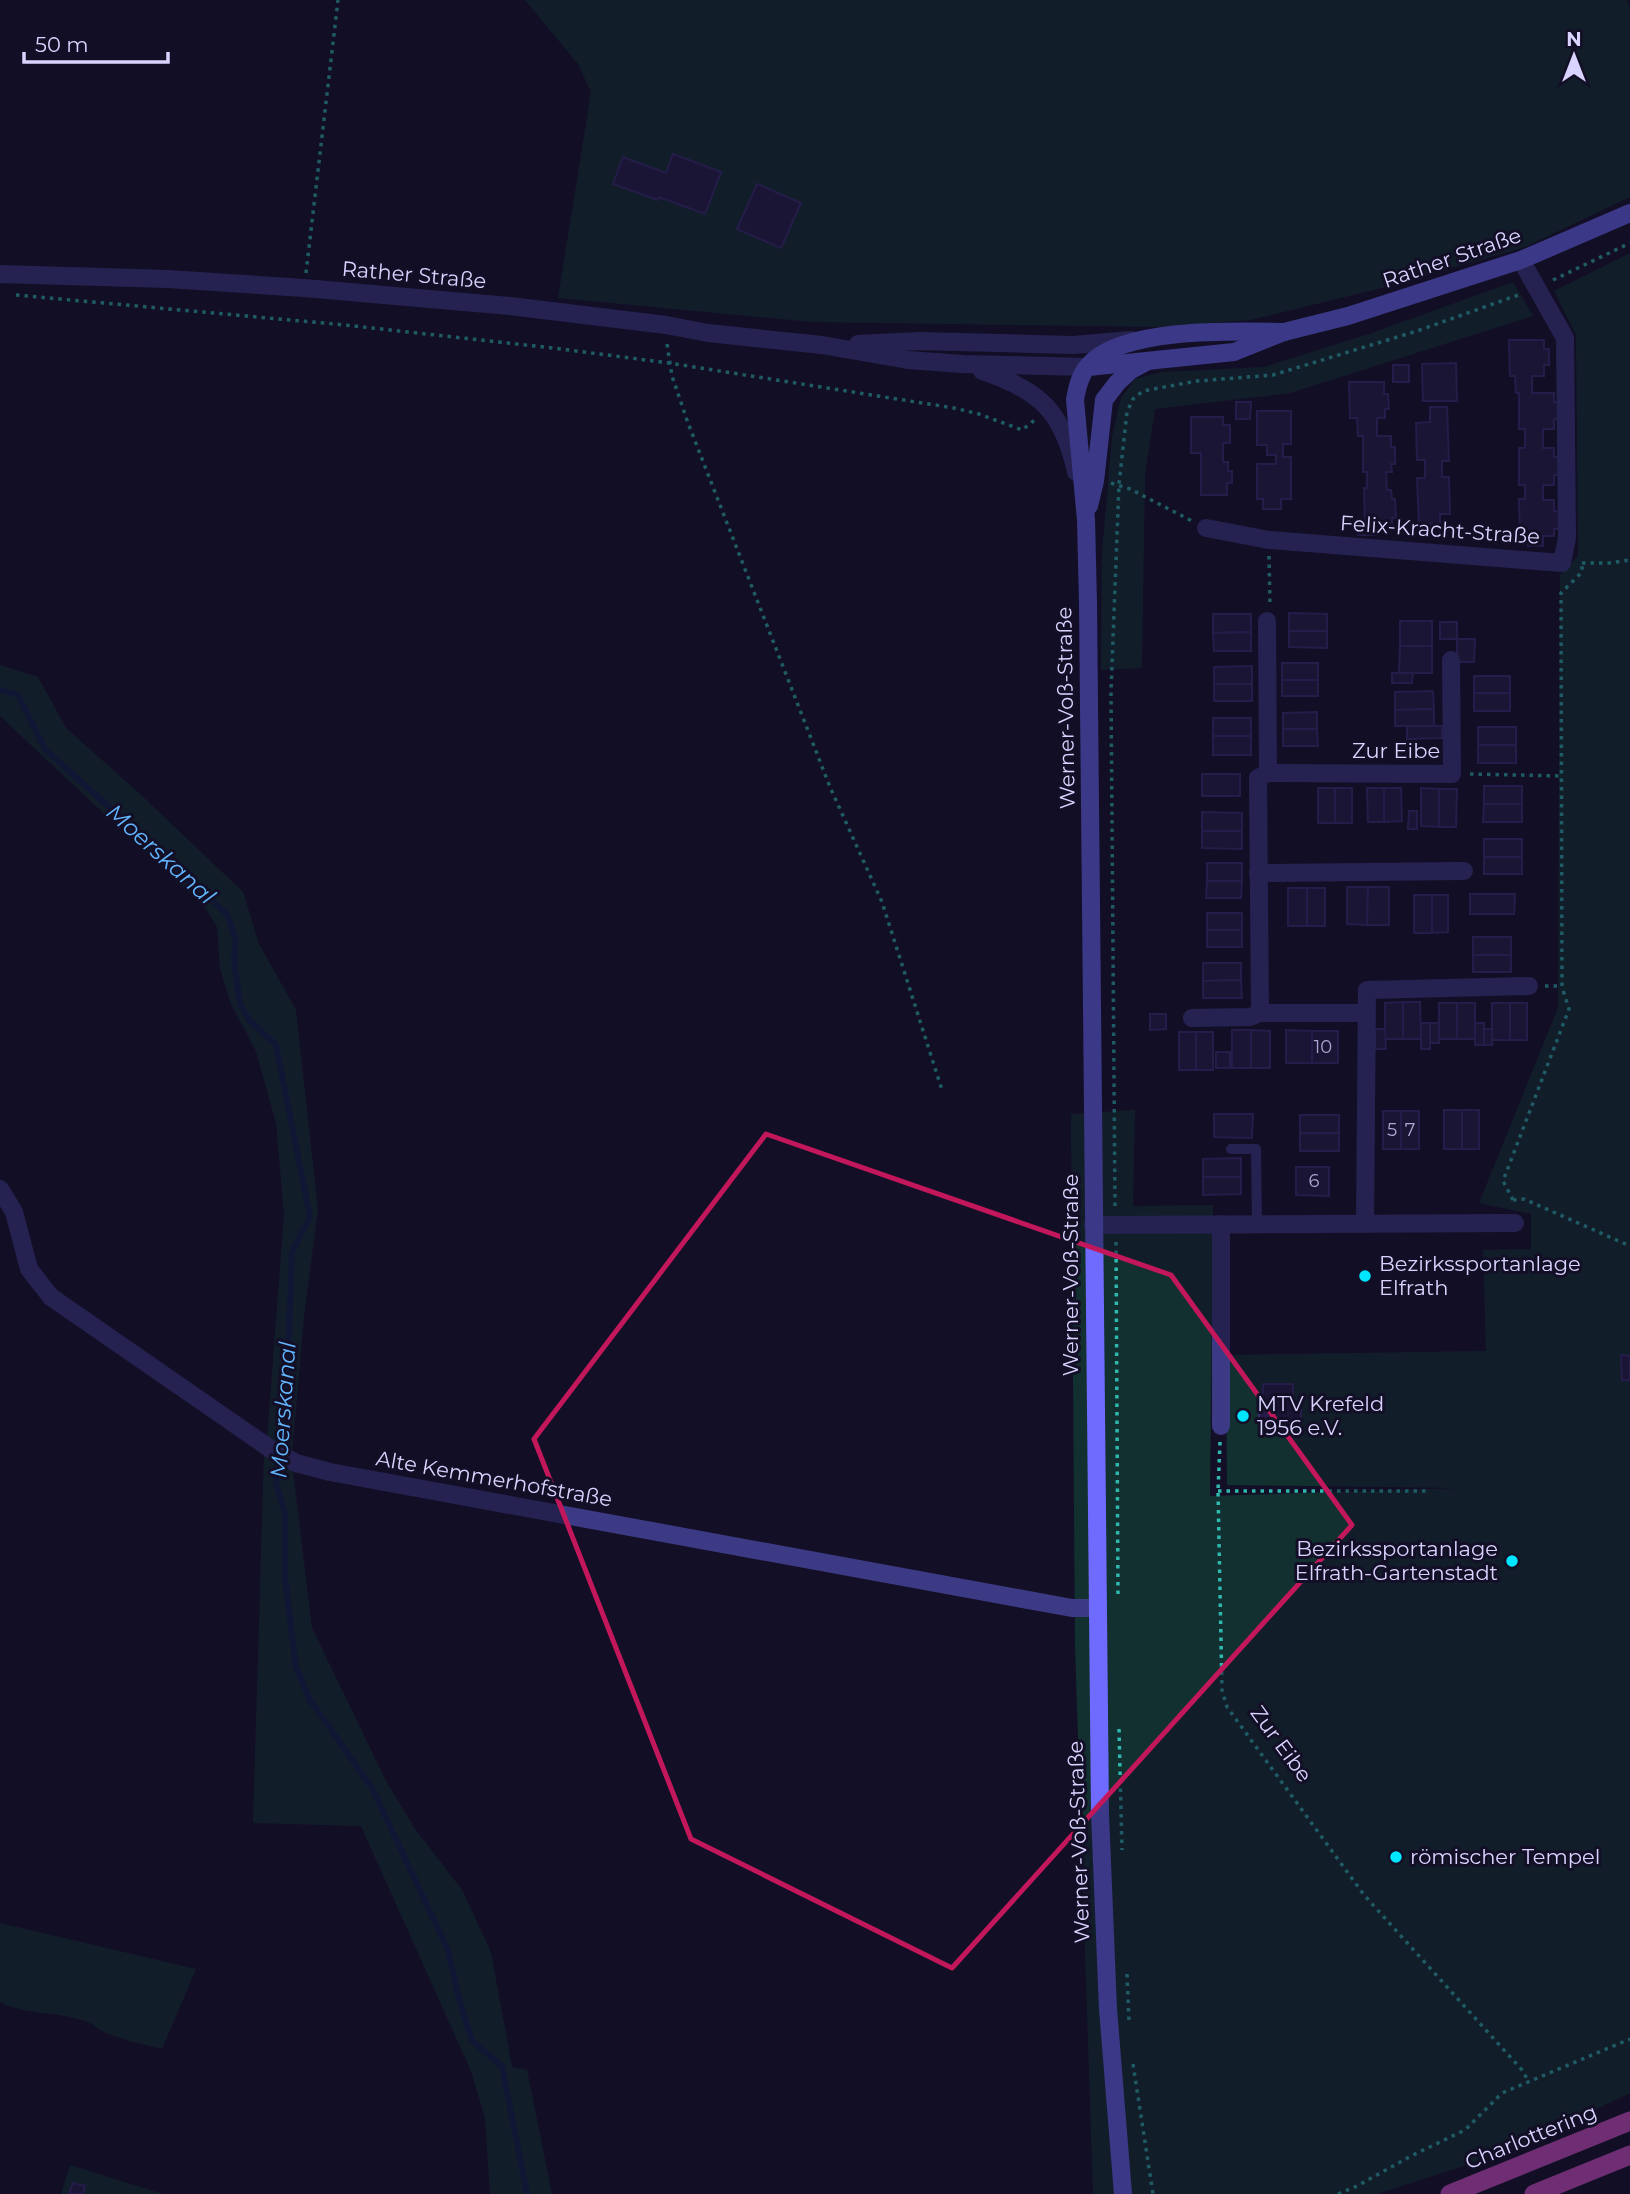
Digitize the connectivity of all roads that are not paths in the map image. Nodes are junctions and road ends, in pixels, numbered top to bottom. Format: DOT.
graph roads {
  1 [pos="1630,213"];
  2 [pos="1521,260"];
  3 [pos="0,274"];
  4 [pos="1284,332"];
  5 [pos="1141,339"];
  6 [pos="822,345"];
  7 [pos="1073,345"];
  8 [pos="1150,360"];
  9 [pos="962,364"];
  10 [pos="1092,364"];
  11 [pos="1104,400"];
  12 [pos="1086,520"];
  13 [pos="1206,528"];
  14 [pos="1267,621"];
  15 [pos="1451,660"];
  16 [pos="1268,773"];
  17 [pos="1464,872"];
  18 [pos="1258,873"];
  19 [pos="1529,986"];
  20 [pos="1260,1013"];
  21 [pos="1366,1013"];
  22 [pos="1192,1018"];
  23 [pos="1231,1149"];
  24 [pos="0,1189"];
  25 [pos="1515,1223"];
  26 [pos="1221,1224"];
  27 [pos="1257,1224"];
  28 [pos="1365,1224"];
  29 [pos="1093,1225"];
  30 [pos="1221,1426"];
  31 [pos="1096,1608"];
  32 [pos="1630,2121"];
  33 [pos="1630,2155"];
  34 [pos="1123,2194"];
  35 [pos="1450,2194"];
  36 [pos="1534,2194"];
  1 -- 2 [label="main road, Rather Straße"];
  2 -- 4 [label="main road, Rather Straße"];
  2 -- 13 [label="street, Felix-Kracht-Straße"];
  3 -- 6 [label="street, Rather Straße"];
  4 -- 5 [label="main road, Rather Straße"];
  4 -- 8 [label="main road, Rather Straße"];
  5 -- 7 [label="street, Rather Straße"];
  5 -- 10 [label="main road"];
  6 -- 7 [label="street, Rather Straße"];
  6 -- 9 [label="street, Rather Straße"];
  7 -- 10 [label="street"];
  8 -- 10 [label="main road, Rather Straße"];
  8 -- 11 [label="main road"];
  9 -- 10 [label="street, Rather Straße"];
  9 -- 12 [label="street, Rather Straße"];
  10 -- 11 [label="main road"];
  10 -- 12 [label="main road, Werner-Voß-Straße"];
  11 -- 12 [label="main road"];
  12 -- 29 [label="main road, Werner-Voß-Straße"];
  14 -- 16 [label="street"];
  15 -- 16 [label="street, Zur Eibe"];
  16 -- 18 [label="street"];
  17 -- 18 [label="street"];
  18 -- 20 [label="street"];
  19 -- 21 [label="street"];
  20 -- 21 [label="street"];
  20 -- 22 [label="street"];
  21 -- 28 [label="street"];
  23 -- 27 [label="lane"];
  24 -- 31 [label="street, Alte Kemmerhofstraße"];
  25 -- 28 [label="street"];
  26 -- 27 [label="street"];
  26 -- 29 [label="street"];
  26 -- 30 [label="street"];
  27 -- 28 [label="street"];
  29 -- 31 [label="main road, Werner-Voß-Straße"];
  31 -- 34 [label="main road, Werner-Voß-Straße"];
  32 -- 35 [label="highway, Charlottering"];
  33 -- 36 [label="highway"];
}
